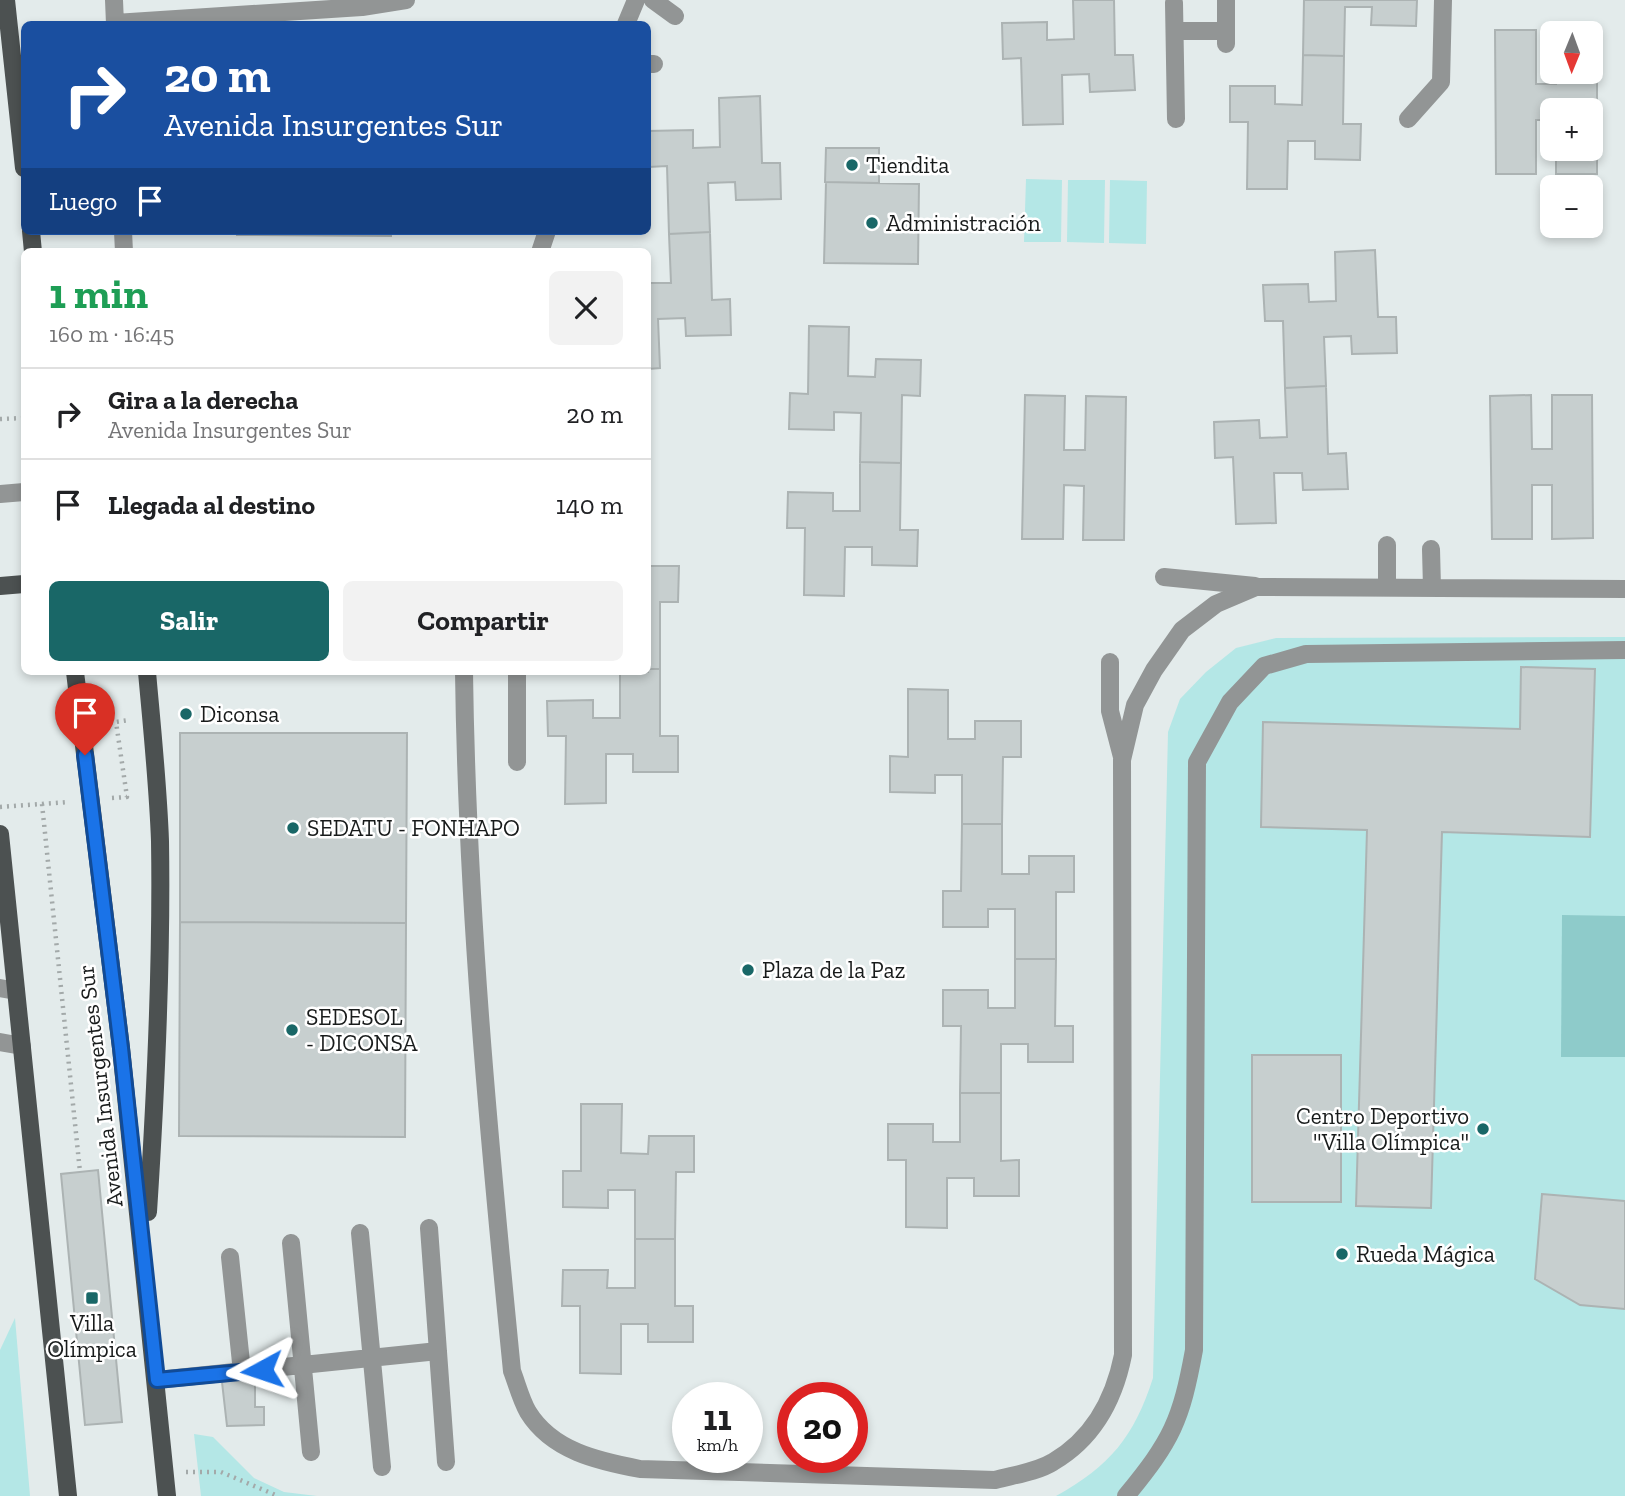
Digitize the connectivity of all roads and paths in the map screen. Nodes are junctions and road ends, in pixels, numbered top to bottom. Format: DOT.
graph roads {
  1 [pos="6,0"];
  2 [pos="114,0"];
  3 [pos="406,0"];
  4 [pos="636,0"];
  5 [pos="653,0"];
  6 [pos="1226,0"];
  7 [pos="1443,0"];
  8 [pos="1174,3"];
  9 [pos="299,4"];
  10 [pos="675,16"];
  11 [pos="115,21"];
  12 [pos="143,21"];
  13 [pos="627,21"];
  14 [pos="1175,31"];
  15 [pos="1176,119"];
  16 [pos="1408,119"];
  17 [pos="21,141"];
  18 [pos="21,418"];
  19 [pos="0,419"];
  20 [pos="21,492"];
  21 [pos="0,494"];
  22 [pos="1387,545"];
  23 [pos="1431,549"];
  24 [pos="1164,577"];
  25 [pos="21,584"];
  26 [pos="0,586"];
  27 [pos="1256,587"];
  28 [pos="1387,587"];
  29 [pos="1432,588"];
  30 [pos="1625,589"];
  31 [pos="1625,650"];
  32 [pos="1110,663"];
  33 [pos="75,675"];
  34 [pos="147,675"];
  35 [pos="464,675"];
  36 [pos="517,675"];
  37 [pos="151,717"];
  38 [pos="116,722"];
  39 [pos="82,727"];
  40 [pos="1122,761"];
  41 [pos="517,762"];
  42 [pos="103,799"];
  43 [pos="79,801"];
  44 [pos="42,804"];
  45 [pos="0,807"];
  46 [pos="0,834"];
  47 [pos="8,989"];
  48 [pos="0,1042"];
  49 [pos="22,1046"];
  50 [pos="80,1172"];
  51 [pos="429,1228"];
  52 [pos="360,1233"];
  53 [pos="292,1243"];
  54 [pos="230,1257"];
  55 [pos="145,1261"];
  56 [pos="438,1351"];
  57 [pos="372,1358"];
  58 [pos="302,1366"];
  59 [pos="242,1372"];
  60 [pos="157,1380"];
  61 [pos="311,1452"];
  62 [pos="446,1462"];
  63 [pos="382,1467"];
  64 [pos="672,1468"];
  65 [pos="763,1468"];
  66 [pos="165,1471"];
  67 [pos="848,1475"];
  68 [pos="68,1496"];
  69 [pos="167,1496"];
  70 [pos="278,1496"];
  71 [pos="1126,1496"];
  1 -- 17 [label="main road"];
  2 -- 11 [label="street"];
  3 -- 9 [label="street"];
  4 -- 13 [label="street"];
  5 -- 10 [label="street"];
  6 -- 14 [label="street"];
  7 -- 16 [label="street"];
  8 -- 14 [label="street"];
  9 -- 12 [label="street"];
  14 -- 15 [label="street"];
  18 -- 19 [label="path"];
  20 -- 21 [label="street"];
  22 -- 28 [label="street"];
  23 -- 29 [label="street"];
  24 -- 27 [label="street"];
  25 -- 26 [label="main road"];
  27 -- 28 [label="street"];
  27 -- 40 [label="street"];
  28 -- 29 [label="street"];
  29 -- 30 [label="street"];
  31 -- 71 [label="street"];
  32 -- 40 [label="street"];
  33 -- 39 [label="main road, Avenida Insurgentes Sur"];
  34 -- 37 [label="main road"];
  35 -- 64 [label="street"];
  36 -- 41 [label="street"];
  37 -- 38 [label="path"];
  37 -- 55 [label="main road"];
  38 -- 39 [label="path"];
  38 -- 42 [label="path"];
  39 -- 55 [label="main road, Avenida Insurgentes Sur"];
  40 -- 67 [label="street"];
  43 -- 44 [label="path"];
  44 -- 45 [label="path"];
  44 -- 50 [label="path"];
  46 -- 47 [label="main road"];
  47 -- 49 [label="main road"];
  48 -- 49 [label="street"];
  49 -- 68 [label="main road"];
  51 -- 56 [label="street"];
  52 -- 57 [label="street"];
  53 -- 58 [label="street"];
  54 -- 59 [label="street"];
  55 -- 60 [label="main road, Avenida Insurgentes Sur"];
  56 -- 57 [label="street"];
  56 -- 62 [label="street"];
  57 -- 58 [label="street"];
  57 -- 63 [label="street"];
  58 -- 59 [label="street"];
  58 -- 61 [label="street"];
  59 -- 60 [label="street"];
  60 -- 66 [label="main road, Avenida Insurgentes Sur"];
  65 -- 67 [label="street"];
  66 -- 69 [label="main road, Avenida Insurgentes Sur"];
  66 -- 70 [label="path"];
}
